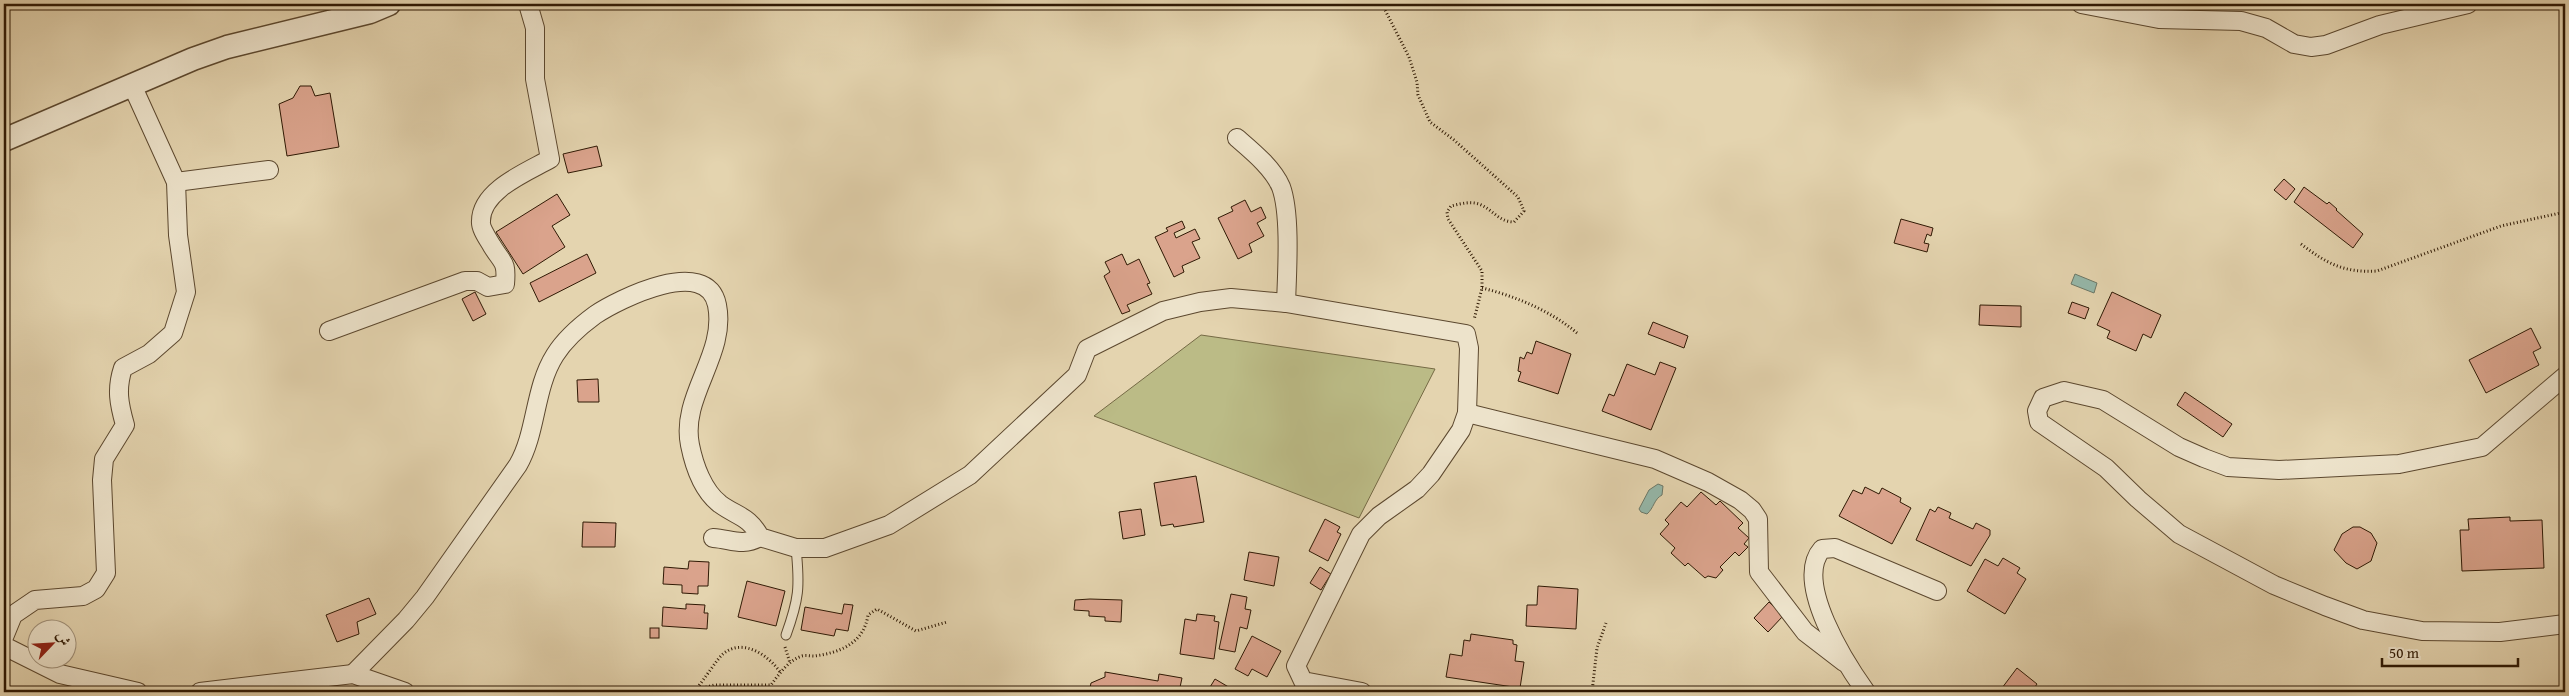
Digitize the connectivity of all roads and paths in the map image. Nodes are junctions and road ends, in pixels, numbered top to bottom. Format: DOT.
graph roads {
  1 [pos="389,4"];
  2 [pos="528,4"];
  3 [pos="1382,4"];
  4 [pos="2081,4"];
  5 [pos="2468,4"];
  6 [pos="132,85"];
  7 [pos="1237,138"];
  8 [pos="4,140"];
  9 [pos="269,170"];
  10 [pos="176,182"];
  11 [pos="2565,212"];
  12 [pos="2301,244"];
  13 [pos="1482,288"];
  14 [pos="1286,303"];
  15 [pos="329,331"];
  16 [pos="1577,333"];
  17 [pos="1466,334"];
  18 [pos="2565,376"];
  19 [pos="1467,413"];
  20 [pos="760,537"];
  21 [pos="713,538"];
  22 [pos="796,548"];
  23 [pos="1937,591"];
  24 [pos="947,622"];
  25 [pos="1606,622"];
  26 [pos="2565,624"];
  27 [pos="786,635"];
  28 [pos="4,636"];
  29 [pos="4,646"];
  30 [pos="1844,662"];
  31 [pos="780,672"];
  32 [pos="353,674"];
  33 [pos="697,689"];
  34 [pos="138,692"];
  35 [pos="200,692"];
  36 [pos="405,692"];
  37 [pos="689,692"];
  38 [pos="1362,692"];
  39 [pos="1592,692"];
  40 [pos="1866,692"];
  1 -- 6 [label="street"];
  2 -- 15 [label="street"];
  3 -- 13 [label="path"];
  4 -- 5 [label="street"];
  6 -- 8 [label="street"];
  6 -- 10 [label="street"];
  7 -- 14 [label="street"];
  9 -- 10 [label="street"];
  10 -- 28 [label="street"];
  11 -- 12 [label="path"];
  13 -- 16 [label="path"];
  13 -- 17 [label="path"];
  14 -- 17 [label="street"];
  14 -- 22 [label="street"];
  17 -- 19 [label="street"];
  18 -- 26 [label="street"];
  19 -- 30 [label="street"];
  19 -- 38 [label="street"];
  20 -- 21 [label="street"];
  20 -- 22 [label="street"];
  20 -- 32 [label="street"];
  22 -- 27 [label="lane"];
  23 -- 30 [label="street"];
  24 -- 31 [label="path"];
  25 -- 39 [label="path"];
  29 -- 34 [label="street"];
  30 -- 40 [label="street"];
  31 -- 33 [label="path"];
  31 -- 33 [label="path"];
  32 -- 35 [label="street"];
  32 -- 36 [label="street"];
  33 -- 37 [label="path"];
}
